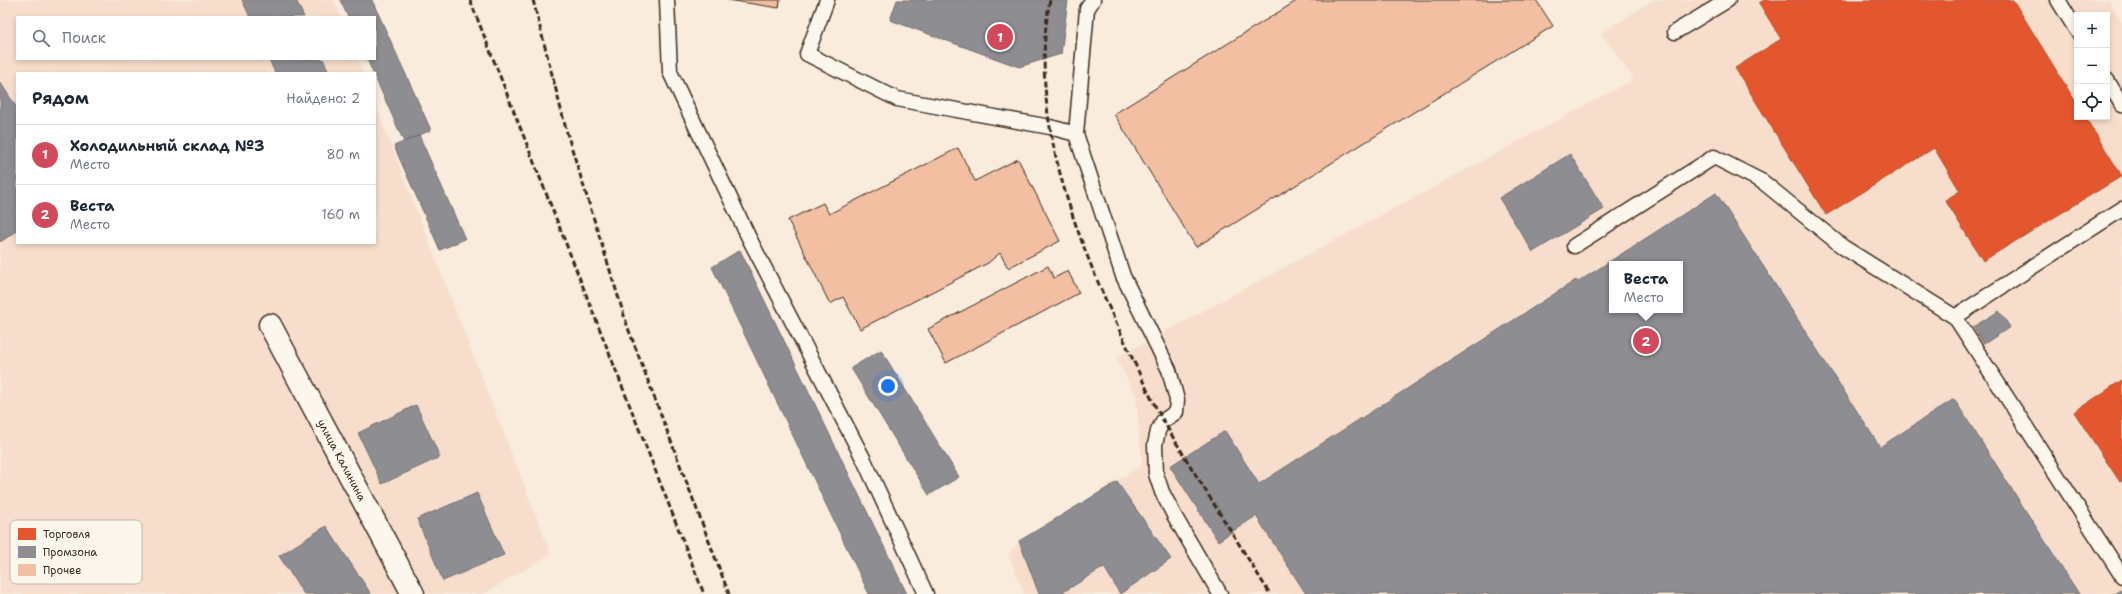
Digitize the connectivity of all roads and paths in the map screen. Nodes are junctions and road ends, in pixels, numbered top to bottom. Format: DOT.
graph roads {
  1 [pos="667,0"];
  2 [pos="827,0"];
  3 [pos="1094,0"];
  4 [pos="1728,0"];
  5 [pos="2058,0"];
  6 [pos="2074,26"];
  7 [pos="1675,32"];
  8 [pos="2109,84"];
  9 [pos="2122,105"];
  10 [pos="1076,134"];
  11 [pos="2122,208"];
  12 [pos="1574,246"];
  13 [pos="1955,317"];
  14 [pos="270,325"];
  15 [pos="2122,576"];
  16 [pos="413,594"];
  17 [pos="926,594"];
  18 [pos="1220,594"];
  1 -- 17 [label="lane"];
  2 -- 10 [label="lane"];
  3 -- 10 [label="lane"];
  4 -- 7 [label="lane"];
  5 -- 6 [label="lane"];
  8 -- 9 [label="lane"];
  10 -- 18 [label="lane"];
  11 -- 13 [label="lane"];
  12 -- 13 [label="lane"];
  13 -- 15 [label="lane"];
  14 -- 16 [label="street, улица Калинина"];
}
